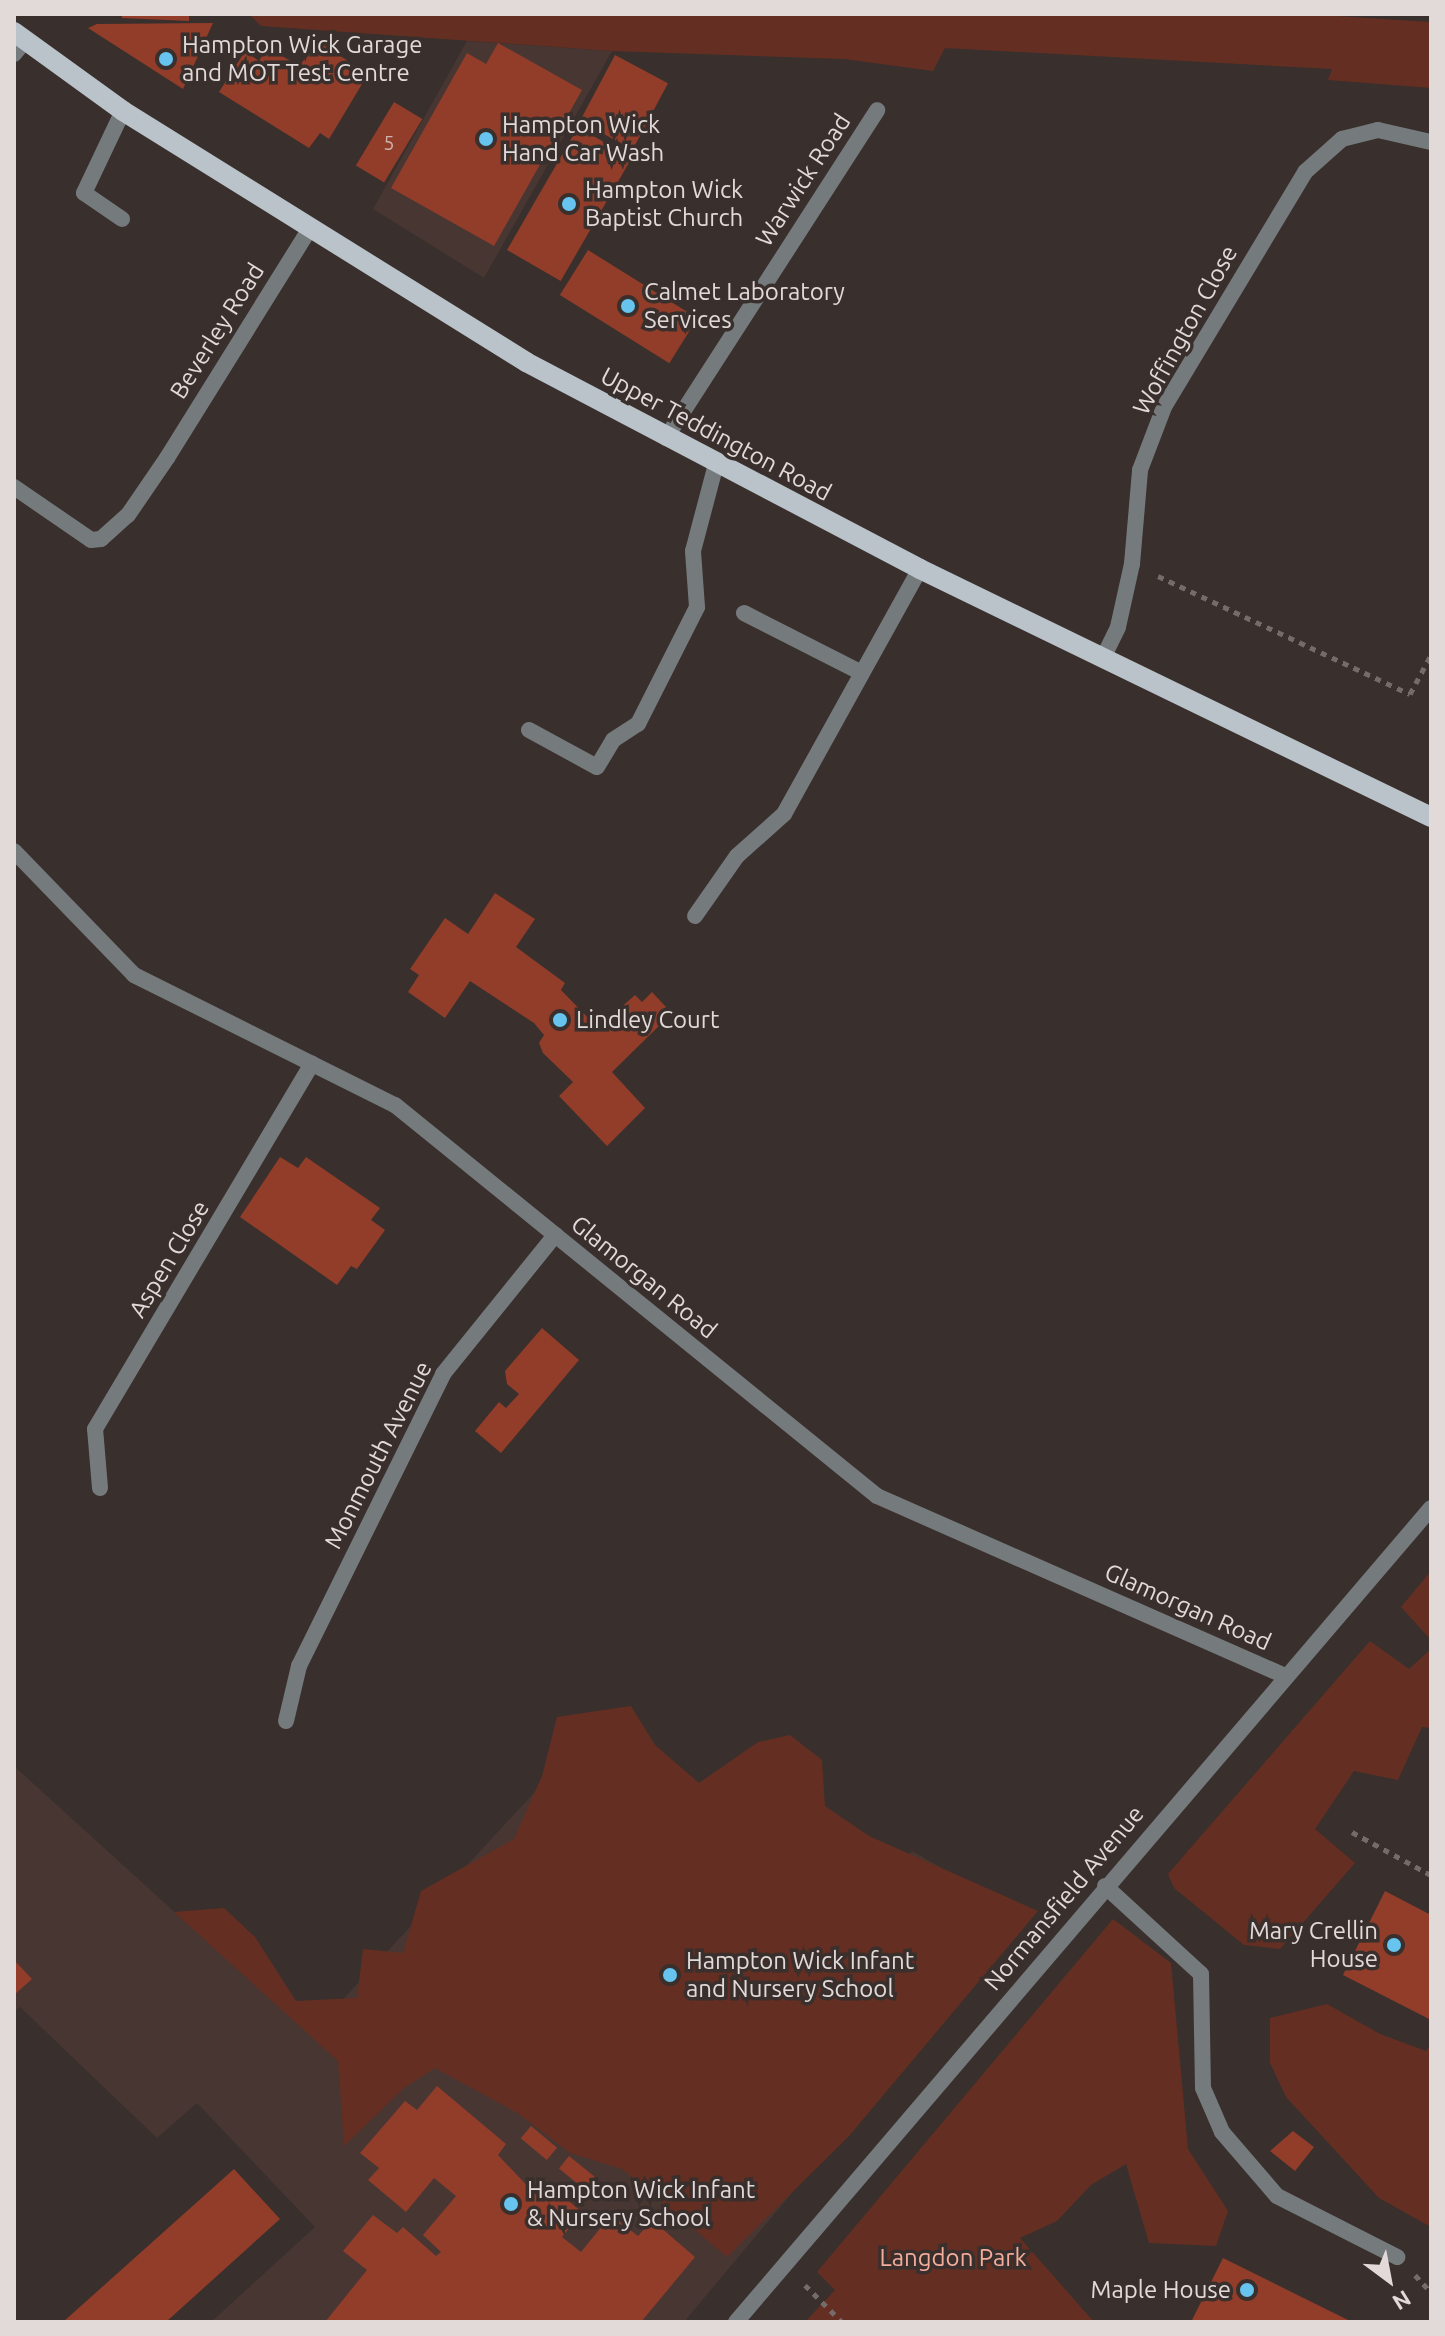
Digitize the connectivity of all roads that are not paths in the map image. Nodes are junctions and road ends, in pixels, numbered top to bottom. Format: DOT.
graph roads {
  1 [pos="18,42"];
  2 [pos="877,110"];
  3 [pos="123,111"];
  4 [pos="1431,142"];
  5 [pos="122,219"];
  6 [pos="309,230"];
  7 [pos="666,438"];
  8 [pos="716,464"];
  9 [pos="14,487"];
  10 [pos="920,569"];
  11 [pos="744,613"];
  12 [pos="1103,658"];
  13 [pos="862,673"];
  14 [pos="529,730"];
  15 [pos="1431,817"];
  16 [pos="14,851"];
  17 [pos="695,916"];
  18 [pos="312,1063"];
  19 [pos="555,1235"];
  20 [pos="100,1488"];
  21 [pos="1431,1508"];
  22 [pos="1286,1676"];
  23 [pos="286,1721"];
  24 [pos="1105,1886"];
  25 [pos="1397,2257"];
  26 [pos="736,2322"];
  1 -- 3 [label="main road, Upper Teddington Road"];
  2 -- 7 [label="street, Warwick Road"];
  3 -- 5 [label="street"];
  3 -- 6 [label="main road, Upper Teddington Road"];
  4 -- 12 [label="street, Woffington Close"];
  6 -- 7 [label="main road, Upper Teddington Road"];
  6 -- 9 [label="street, Beverley Road"];
  7 -- 8 [label="main road, Upper Teddington Road"];
  8 -- 10 [label="main road, Upper Teddington Road"];
  8 -- 14 [label="street"];
  10 -- 12 [label="main road, Upper Teddington Road"];
  10 -- 13 [label="street"];
  11 -- 13 [label="street"];
  12 -- 15 [label="main road, Upper Teddington Road"];
  13 -- 17 [label="street"];
  16 -- 18 [label="street, Glamorgan Road"];
  18 -- 19 [label="street, Glamorgan Road"];
  18 -- 20 [label="street, Aspen Close"];
  19 -- 22 [label="street, Glamorgan Road"];
  19 -- 23 [label="street, Monmouth Avenue"];
  21 -- 22 [label="street, Normansfield Avenue"];
  22 -- 24 [label="street, Normansfield Avenue"];
  24 -- 25 [label="street"];
  24 -- 26 [label="street, Normansfield Avenue"];
}
